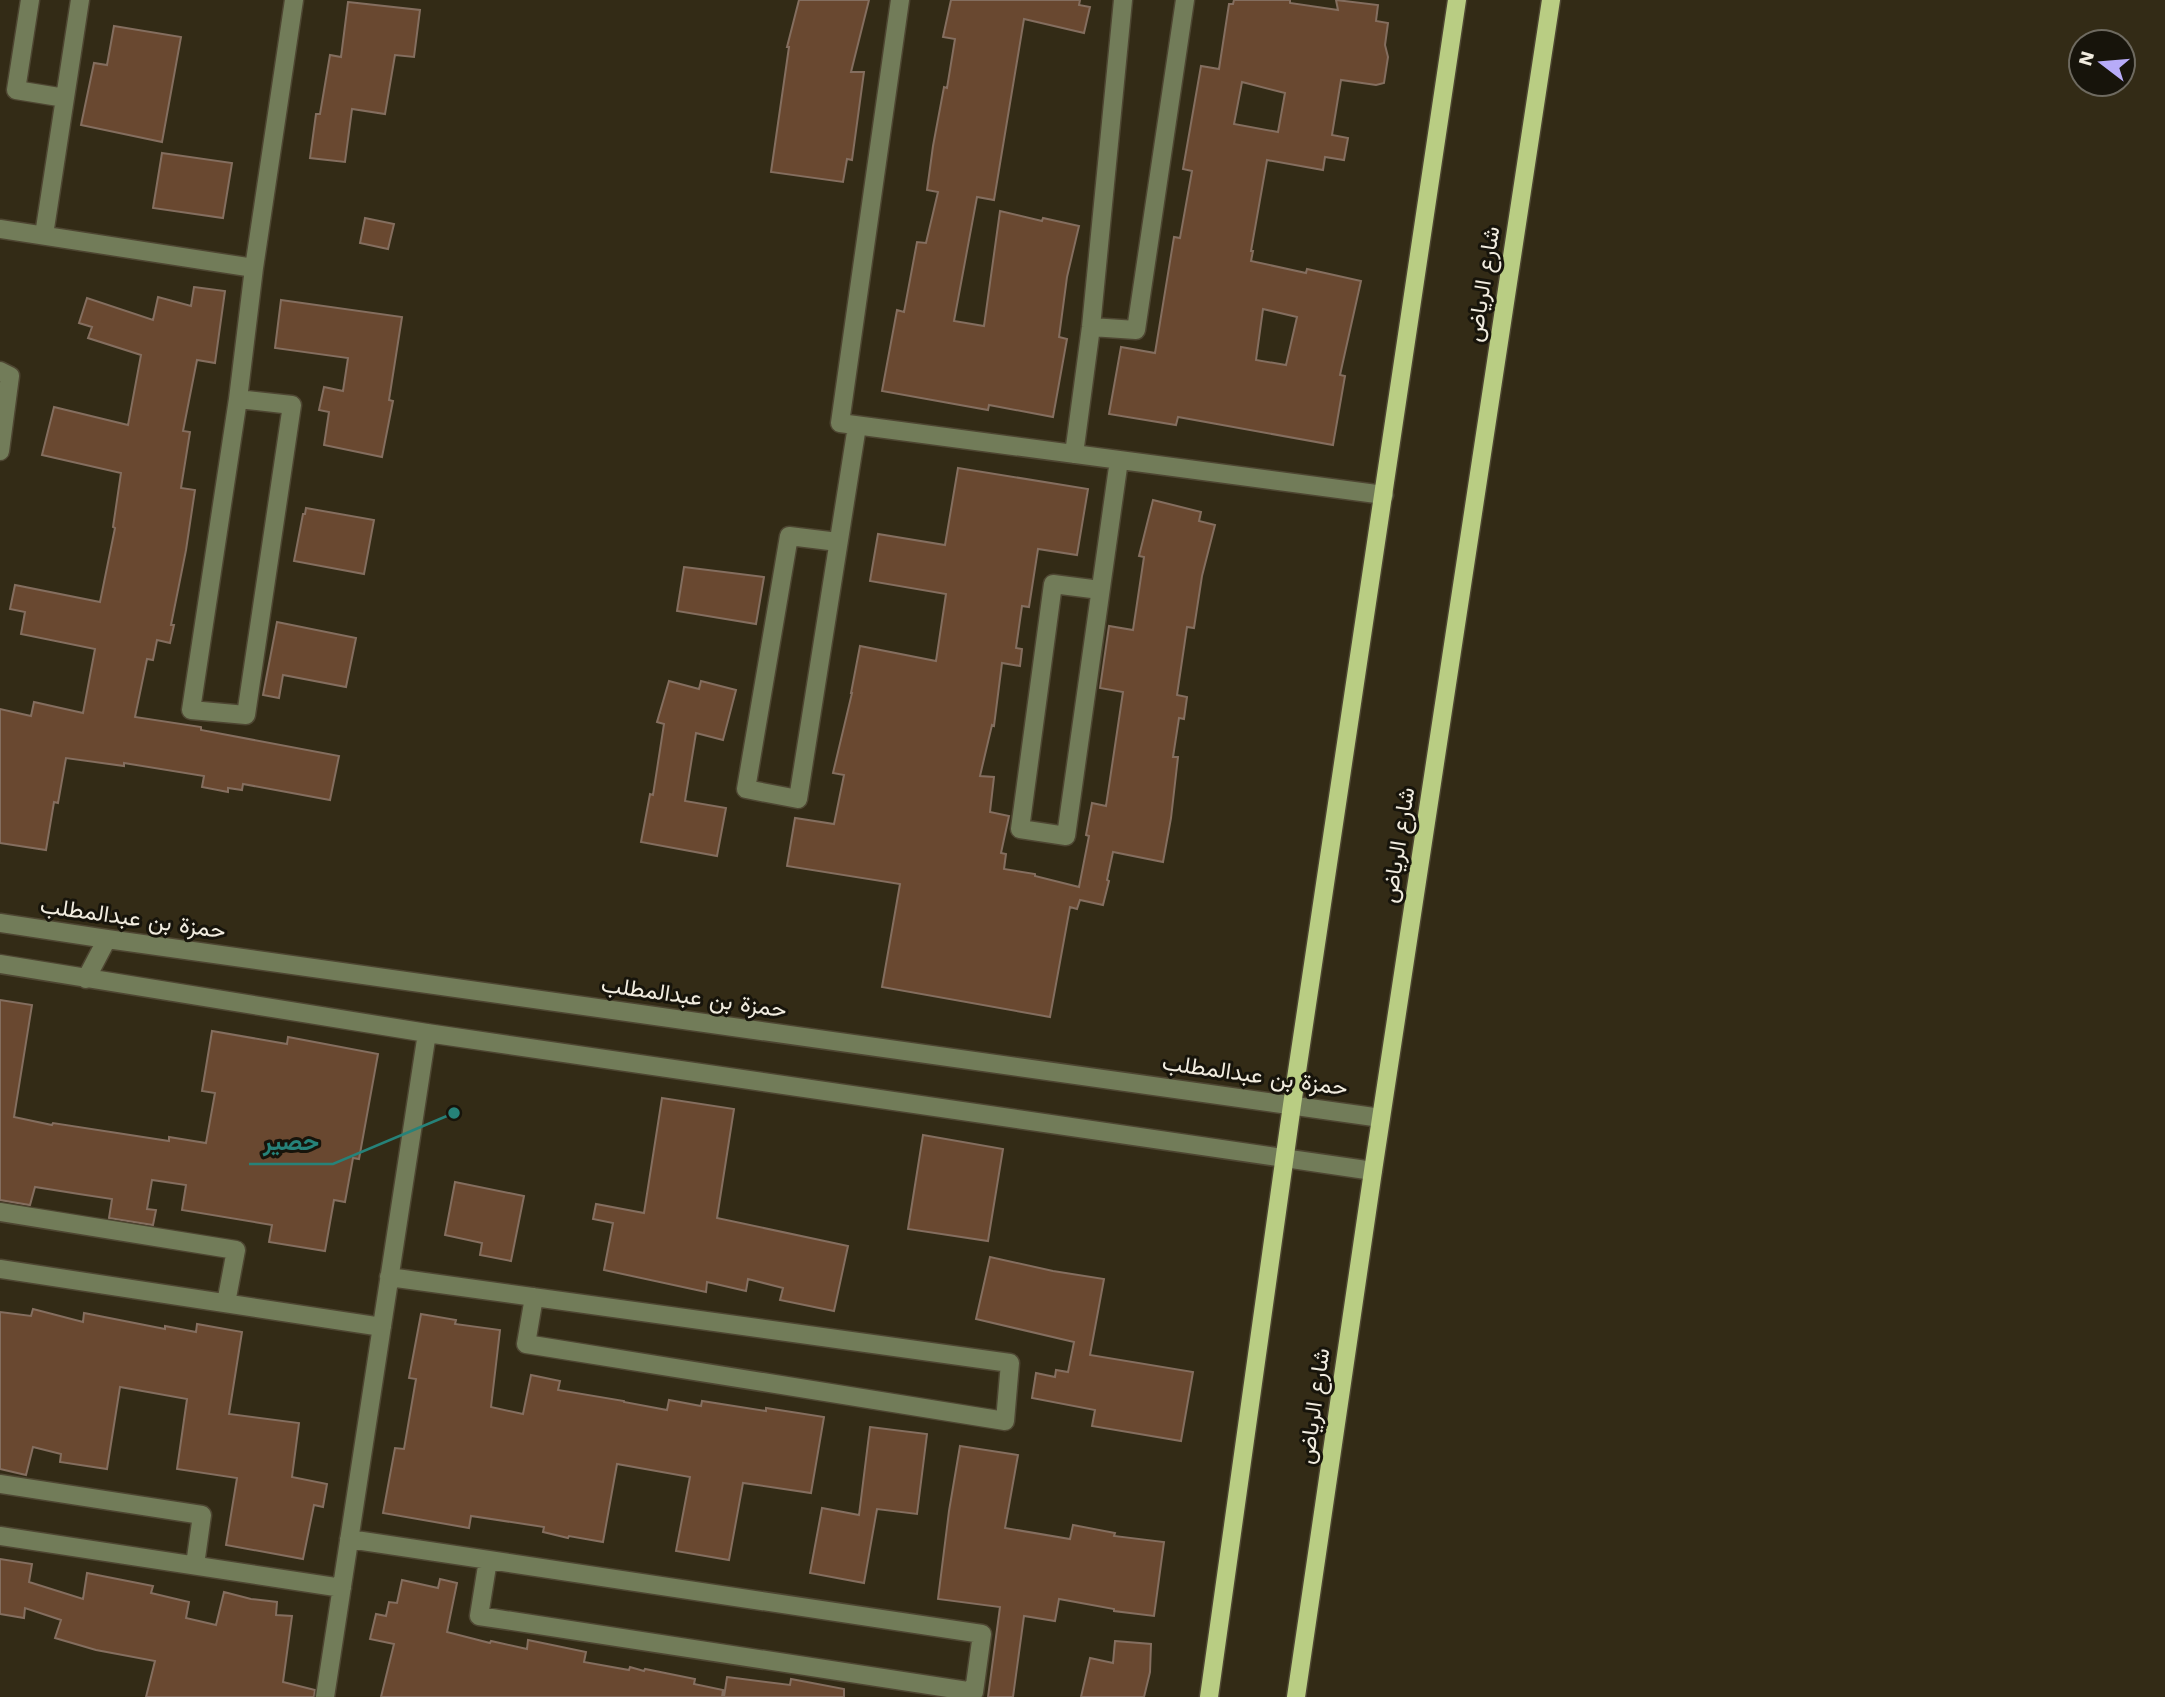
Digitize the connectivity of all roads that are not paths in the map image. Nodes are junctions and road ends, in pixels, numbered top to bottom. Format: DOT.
graph roads {
  1 [pos="30,0"];
  2 [pos="80,0"];
  3 [pos="294,0"];
  4 [pos="900,0"];
  5 [pos="1123,0"];
  6 [pos="1185,0"];
  7 [pos="1457,0"];
  8 [pos="1551,0"];
  9 [pos="65,98"];
  10 [pos="0,229"];
  11 [pos="44,235"];
  12 [pos="254,268"];
  13 [pos="1091,327"];
  14 [pos="0,371"];
  15 [pos="238,399"];
  16 [pos="857,426"];
  17 [pos="0,451"];
  18 [pos="1074,454"];
  19 [pos="1119,460"];
  20 [pos="1384,495"];
  21 [pos="838,542"];
  22 [pos="1100,590"];
  23 [pos="1,926"];
  24 [pos="107,940"];
  25 [pos="0,964"];
  26 [pos="86,979"];
  27 [pos="427,1033"];
  28 [pos="1292,1105"];
  29 [pos="1381,1118"];
  30 [pos="1285,1158"];
  31 [pos="1373,1171"];
  32 [pos="0,1212"];
  33 [pos="0,1269"];
  34 [pos="389,1277"];
  35 [pos="534,1297"];
  36 [pos="226,1303"];
  37 [pos="382,1327"];
  38 [pos="0,1483"];
  39 [pos="0,1536"];
  40 [pos="349,1539"];
  41 [pos="488,1560"];
  42 [pos="195,1566"];
  43 [pos="341,1588"];
  44 [pos="325,1697"];
  45 [pos="1209,1697"];
  46 [pos="1296,1697"];
  1 -- 9 [label="street"];
  2 -- 9 [label="street"];
  3 -- 12 [label="street"];
  4 -- 16 [label="street"];
  5 -- 13 [label="street"];
  6 -- 13 [label="street"];
  7 -- 20 [label="main road"];
  8 -- 29 [label="main road, شارع الرياض"];
  9 -- 11 [label="street"];
  10 -- 11 [label="street"];
  11 -- 12 [label="street"];
  12 -- 15 [label="street"];
  13 -- 18 [label="street"];
  14 -- 17 [label="street"];
  15 -- 15 [label="street"];
  16 -- 18 [label="street"];
  16 -- 21 [label="street"];
  18 -- 19 [label="street"];
  19 -- 20 [label="street"];
  19 -- 22 [label="street"];
  20 -- 28 [label="main road"];
  21 -- 21 [label="street"];
  22 -- 22 [label="street"];
  23 -- 24 [label="street, حمزة بن عبدالمطلب"];
  24 -- 26 [label="street"];
  24 -- 28 [label="street, حمزة بن عبدالمطلب"];
  25 -- 26 [label="street"];
  26 -- 27 [label="street"];
  27 -- 30 [label="street"];
  27 -- 34 [label="street"];
  28 -- 29 [label="street, حمزة بن عبدالمطلب"];
  28 -- 30 [label="main road"];
  29 -- 31 [label="main road, شارع الرياض"];
  30 -- 31 [label="street"];
  30 -- 45 [label="main road"];
  31 -- 46 [label="main road, شارع الرياض"];
  32 -- 36 [label="street"];
  33 -- 36 [label="street"];
  34 -- 35 [label="street"];
  34 -- 37 [label="street"];
  35 -- 35 [label="street"];
  36 -- 37 [label="street"];
  37 -- 40 [label="street"];
  38 -- 42 [label="street"];
  39 -- 42 [label="street"];
  40 -- 41 [label="street"];
  40 -- 43 [label="street"];
  41 -- 41 [label="street"];
  42 -- 43 [label="street"];
  43 -- 44 [label="street"];
}
